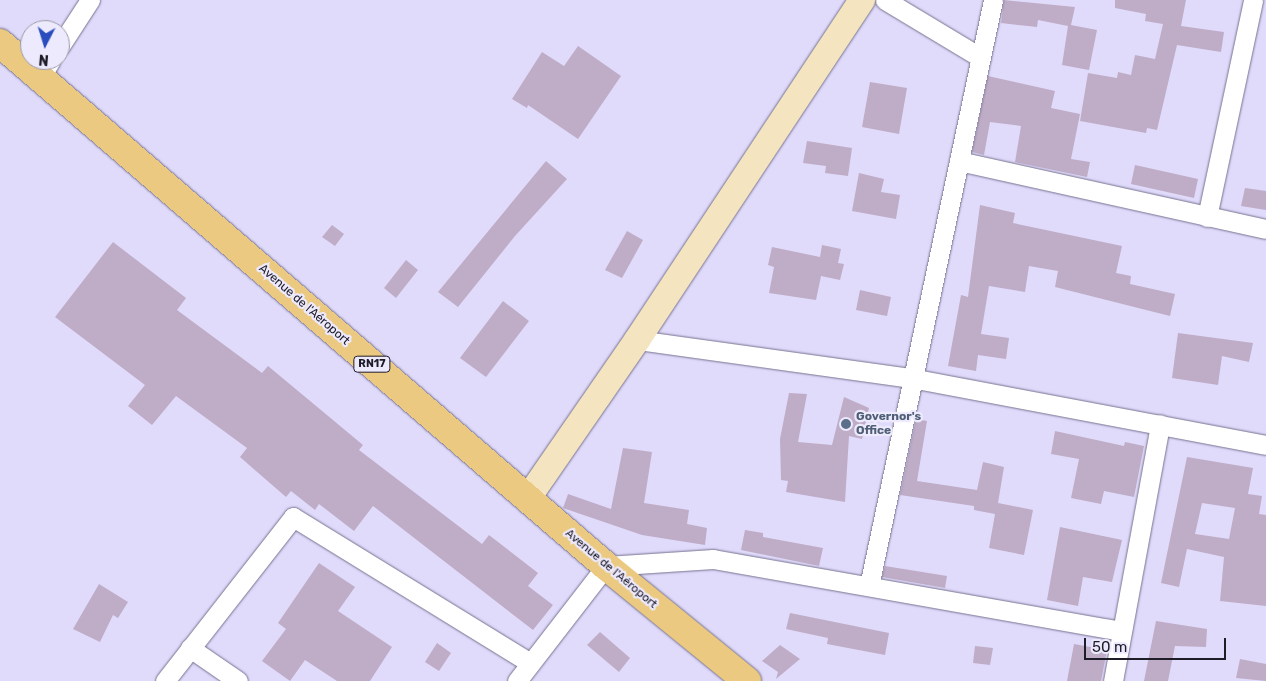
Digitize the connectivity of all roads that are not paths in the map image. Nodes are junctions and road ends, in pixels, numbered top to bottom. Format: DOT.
graph roads {
  1 [pos="90,0"];
  2 [pos="862,0"];
  3 [pos="885,0"];
  4 [pos="993,0"];
  5 [pos="1254,0"];
  6 [pos="70,31"];
  7 [pos="0,43"];
  8 [pos="20,54"];
  9 [pos="980,57"];
  10 [pos="47,70"];
  11 [pos="959,161"];
  12 [pos="1207,217"];
  13 [pos="1266,229"];
  14 [pos="638,340"];
  15 [pos="911,378"];
  16 [pos="1160,424"];
  17 [pos="1266,446"];
  18 [pos="528,498"];
  19 [pos="606,566"];
  20 [pos="869,586"];
  21 [pos="1122,631"];
  22 [pos="190,648"];
  23 [pos="529,662"];
  24 [pos="165,681"];
  25 [pos="238,681"];
  26 [pos="517,681"];
  27 [pos="747,681"];
  28 [pos="1113,681"];
  1 -- 6 [label="street"];
  2 -- 14 [label="street"];
  3 -- 9 [label="street"];
  4 -- 9 [label="street"];
  5 -- 12 [label="street"];
  7 -- 8 [label="main road, Avenue de l'Aéroport / RN17"];
  9 -- 11 [label="street"];
  10 -- 18 [label="main road, Avenue de l'Aéroport / RN17"];
  11 -- 12 [label="street"];
  11 -- 15 [label="street"];
  12 -- 13 [label="street"];
  14 -- 15 [label="street"];
  14 -- 18 [label="street"];
  15 -- 16 [label="street"];
  15 -- 20 [label="street"];
  16 -- 17 [label="street"];
  16 -- 21 [label="street"];
  18 -- 19 [label="main road, Avenue de l'Aéroport / RN17"];
  19 -- 20 [label="street"];
  19 -- 23 [label="street"];
  19 -- 27 [label="main road, Avenue de l'Aéroport / RN17"];
  20 -- 21 [label="street"];
  21 -- 28 [label="street"];
  22 -- 23 [label="street"];
  22 -- 24 [label="street"];
  22 -- 25 [label="street"];
  23 -- 26 [label="street"];
}
